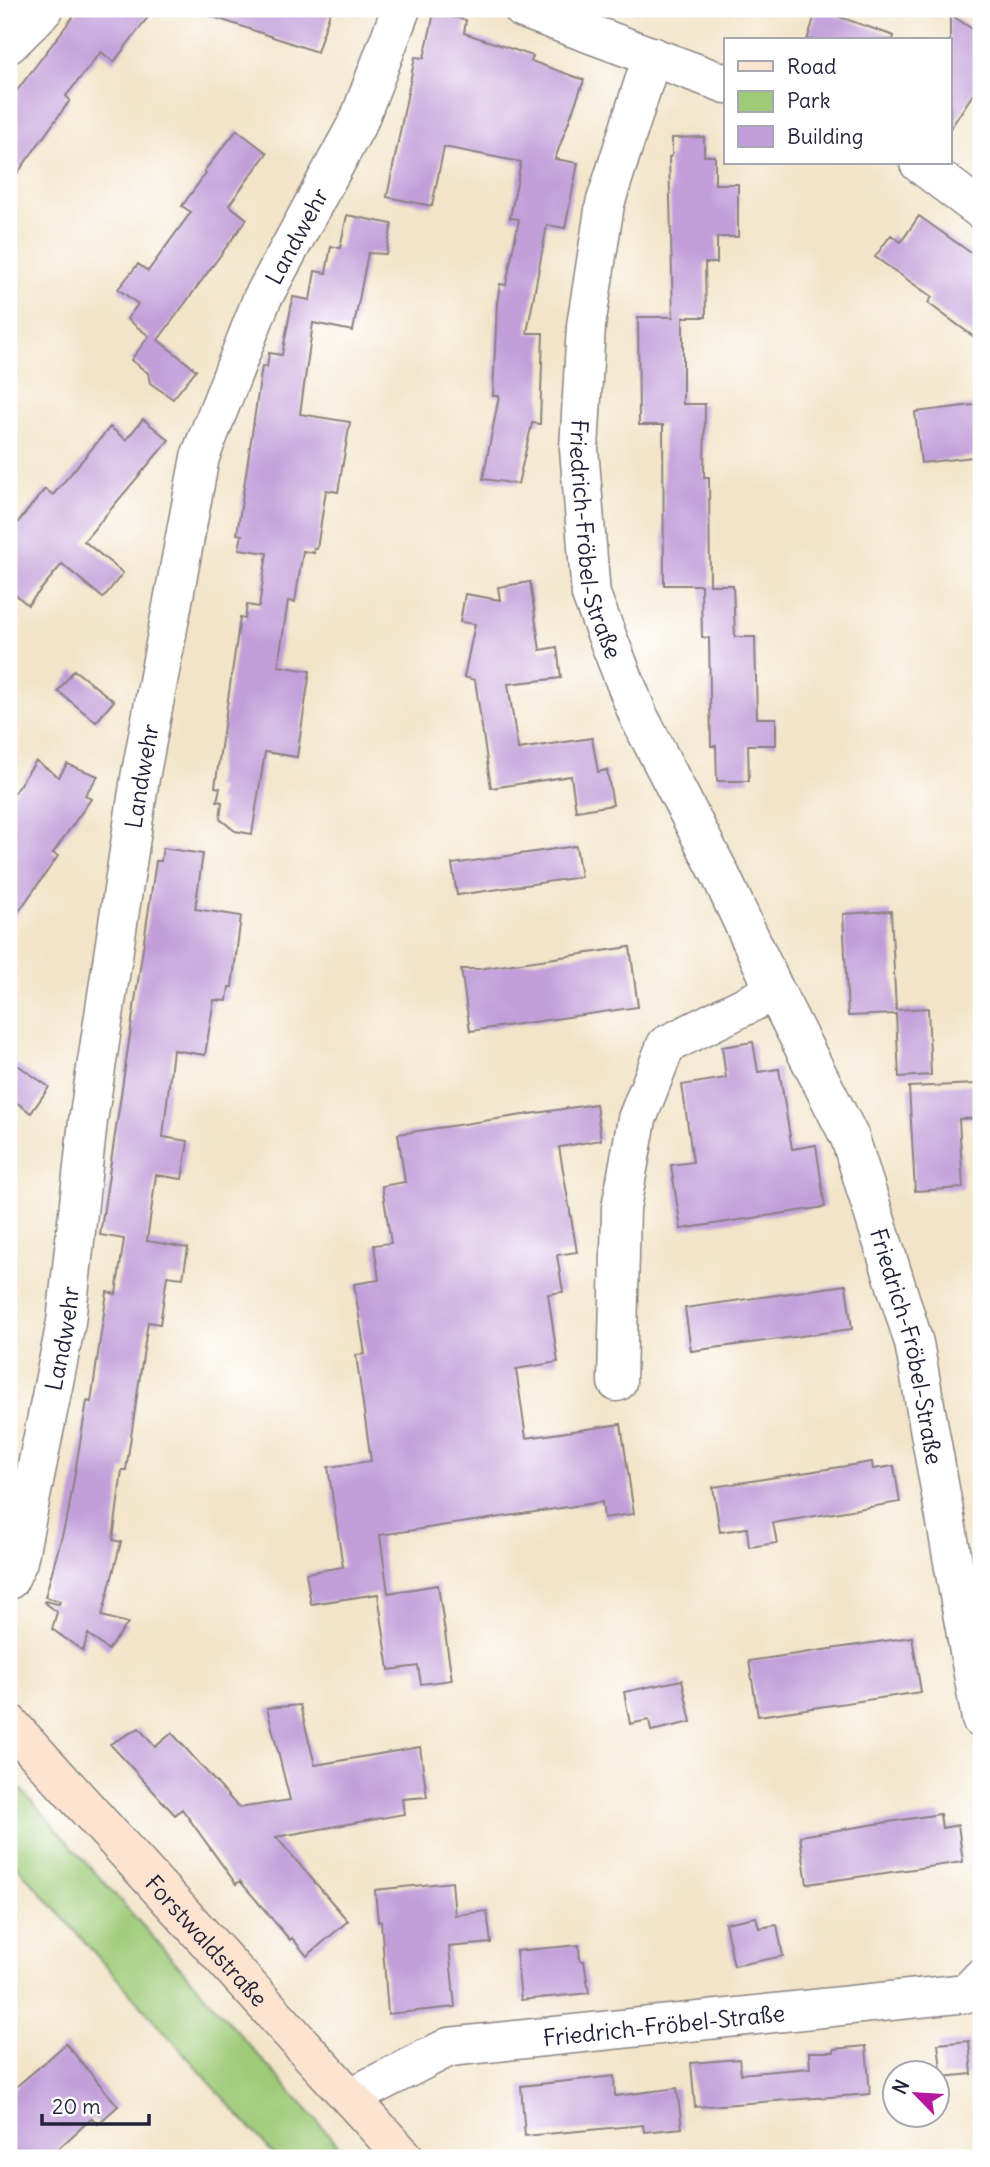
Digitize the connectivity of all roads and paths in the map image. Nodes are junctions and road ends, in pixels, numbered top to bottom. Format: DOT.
graph roads {
  1 [pos="44,9"];
  2 [pos="401,9"];
  3 [pos="523,9"];
  4 [pos="9,44"];
  5 [pos="652,56"];
  6 [pos="724,83"];
  7 [pos="920,164"];
  8 [pos="981,210"];
  9 [pos="775,991"];
  10 [pos="617,1382"];
  11 [pos="9,1580"];
  12 [pos="981,1719"];
  13 [pos="9,1723"];
  14 [pos="981,1978"];
  15 [pos="351,2096"];
  16 [pos="405,2158"];
  1 -- 4 [label="street"];
  2 -- 11 [label="street, Landwehr"];
  3 -- 5 [label="street"];
  5 -- 6 [label="street"];
  5 -- 9 [label="street, Friedrich-Fröbel-Straße"];
  7 -- 8 [label="street"];
  9 -- 10 [label="street"];
  9 -- 12 [label="street, Friedrich-Fröbel-Straße"];
  13 -- 15 [label="street, Forstwaldstraße"];
  14 -- 15 [label="street, Friedrich-Fröbel-Straße"];
  15 -- 16 [label="street, Forstwaldstraße"];
}
